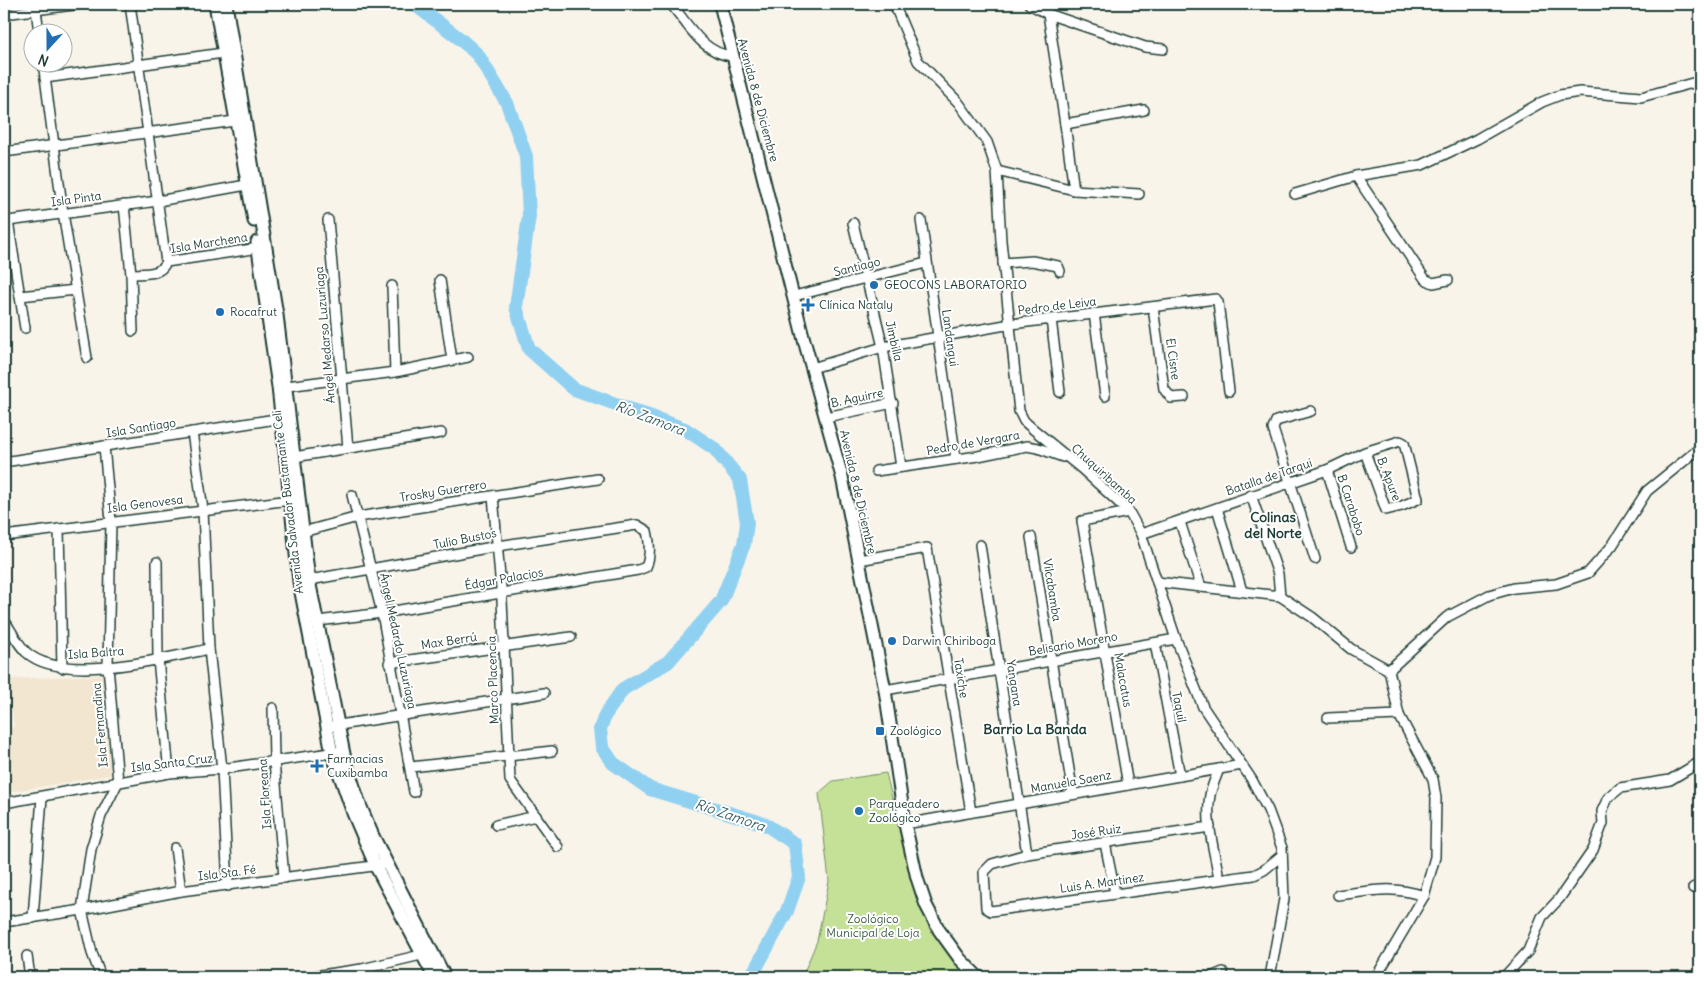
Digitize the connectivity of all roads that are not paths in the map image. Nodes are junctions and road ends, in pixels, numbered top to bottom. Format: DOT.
graph roads {
  1 [pos="81,4"];
  2 [pos="130,4"];
  3 [pos="215,4"];
  4 [pos="226,4"];
  5 [pos="671,4"];
  6 [pos="720,4"];
  7 [pos="894,4"];
  8 [pos="1029,4"];
  9 [pos="36,10"];
  10 [pos="4,14"];
  11 [pos="1048,14"];
  12 [pos="38,22"];
  13 [pos="226,47"];
  14 [pos="1163,49"];
  15 [pos="732,56"];
  16 [pos="138,65"];
  17 [pos="44,72"];
  18 [pos="45,78"];
  19 [pos="1700,81"];
  20 [pos="1144,110"];
  21 [pos="235,121"];
  22 [pos="1065,124"];
  23 [pos="148,133"];
  24 [pos="54,145"];
  25 [pos="4,152"];
  26 [pos="997,171"];
  27 [pos="1356,176"];
  28 [pos="251,185"];
  29 [pos="1074,190"];
  30 [pos="1139,194"];
  31 [pos="1295,194"];
  32 [pos="158,201"];
  33 [pos="124,206"];
  34 [pos="63,213"];
  35 [pos="328,220"];
  36 [pos="920,220"];
  37 [pos="6,222"];
  38 [pos="853,223"];
  39 [pos="258,248"];
  40 [pos="166,262"];
  41 [pos="926,263"];
  42 [pos="1003,263"];
  43 [pos="1060,271"];
  44 [pos="131,274"];
  45 [pos="865,277"];
  46 [pos="440,280"];
  47 [pos="1448,280"];
  48 [pos="392,286"];
  49 [pos="76,290"];
  50 [pos="20,296"];
  51 [pos="794,296"];
  52 [pos="1153,307"];
  53 [pos="1094,313"];
  54 [pos="273,316"];
  55 [pos="1051,319"];
  56 [pos="1011,324"];
  57 [pos="25,328"];
  58 [pos="133,331"];
  59 [pos="937,337"];
  60 [pos="883,348"];
  61 [pos="87,358"];
  62 [pos="468,358"];
  63 [pos="452,360"];
  64 [pos="812,368"];
  65 [pos="395,372"];
  66 [pos="341,380"];
  67 [pos="287,386"];
  68 [pos="1229,391"];
  69 [pos="1060,392"];
  70 [pos="1105,396"];
  71 [pos="1184,397"];
  72 [pos="893,403"];
  73 [pos="1311,411"];
  74 [pos="282,418"];
  75 [pos="826,418"];
  76 [pos="192,432"];
  77 [pos="441,433"];
  78 [pos="104,446"];
  79 [pos="348,448"];
  80 [pos="1700,448"];
  81 [pos="1365,452"];
  82 [pos="291,457"];
  83 [pos="956,459"];
  84 [pos="1072,461"];
  85 [pos="4,462"];
  86 [pos="901,467"];
  87 [pos="1327,470"];
  88 [pos="876,471"];
  89 [pos="598,479"];
  90 [pos="1289,482"];
  91 [pos="352,495"];
  92 [pos="1251,495"];
  93 [pos="493,496"];
  94 [pos="1419,497"];
  95 [pos="290,500"];
  96 [pos="1217,508"];
  97 [pos="203,510"];
  98 [pos="1129,512"];
  99 [pos="358,517"];
  100 [pos="111,521"];
  101 [pos="1180,522"];
  102 [pos="637,525"];
  103 [pos="59,529"];
  104 [pos="299,533"];
  105 [pos="1141,534"];
  106 [pos="4,536"];
  107 [pos="1031,537"];
  108 [pos="980,545"];
  109 [pos="498,546"];
  110 [pos="1351,547"];
  111 [pos="1315,559"];
  112 [pos="859,560"];
  113 [pos="156,562"];
  114 [pos="370,570"];
  115 [pos="304,581"];
  116 [pos="1156,582"];
  117 [pos="1201,586"];
  118 [pos="1242,591"];
  119 [pos="501,592"];
  120 [pos="1280,596"];
  121 [pos="382,613"];
  122 [pos="4,620"];
  123 [pos="318,621"];
  124 [pos="571,637"];
  125 [pos="1176,639"];
  126 [pos="1155,643"];
  127 [pos="504,646"];
  128 [pos="209,649"];
  129 [pos="1105,652"];
  130 [pos="158,659"];
  131 [pos="1050,661"];
  132 [pos="389,663"];
  133 [pos="108,666"];
  134 [pos="62,668"];
  135 [pos="999,670"];
  136 [pos="1388,670"];
  137 [pos="948,679"];
  138 [pos="885,690"];
  139 [pos="544,693"];
  140 [pos="506,701"];
  141 [pos="273,708"];
  142 [pos="400,714"];
  143 [pos="1399,715"];
  144 [pos="1328,718"];
  145 [pos="334,726"];
  146 [pos="552,751"];
  147 [pos="338,752"];
  148 [pos="509,754"];
  149 [pos="274,761"];
  150 [pos="1700,762"];
  151 [pos="1242,764"];
  152 [pos="411,767"];
  153 [pos="222,769"];
  154 [pos="1219,769"];
  155 [pos="168,773"];
  156 [pos="1180,776"];
  157 [pos="118,782"];
  158 [pos="1128,785"];
  159 [pos="414,792"];
  160 [pos="1073,794"];
  161 [pos="42,797"];
  162 [pos="4,803"];
  163 [pos="1019,804"];
  164 [pos="971,812"];
  165 [pos="536,816"];
  166 [pos="905,824"];
  167 [pos="496,825"];
  168 [pos="1210,827"];
  169 [pos="1105,843"];
  170 [pos="558,847"];
  171 [pos="175,848"];
  172 [pos="1027,854"];
  173 [pos="1282,855"];
  174 [pos="381,865"];
  175 [pos="284,878"];
  176 [pos="1220,879"];
  177 [pos="228,886"];
  178 [pos="181,891"];
  179 [pos="1116,893"];
  180 [pos="1338,895"];
  181 [pos="1424,896"];
  182 [pos="82,910"];
  183 [pos="988,910"];
  184 [pos="33,918"];
  185 [pos="4,922"];
  186 [pos="421,955"];
  187 [pos="27,956"];
  188 [pos="1223,972"];
  189 [pos="362,973"];
  190 [pos="30,977"];
  191 [pos="101,977"];
  192 [pos="307,977"];
  193 [pos="434,977"];
  194 [pos="445,977"];
  195 [pos="978,977"];
  196 [pos="1210,977"];
  197 [pos="1270,977"];
  198 [pos="1376,977"];
  199 [pos="1504,977"];
  1 -- 9 [label="street"];
  2 -- 16 [label="street, Isla Marchena"];
  3 -- 13 [label="main road, Avenida Salvador Bustamante Celi"];
  4 -- 13 [label="main road, Avenida Salvador Bustamante Celi"];
  5 -- 15 [label="street"];
  6 -- 15 [label="main road, Avenida 8 de Diciembre"];
  7 -- 26 [label="street, Chuquiribamba"];
  8 -- 11 [label="street"];
  9 -- 10 [label="street"];
  9 -- 12 [label="street"];
  11 -- 14 [label="street"];
  11 -- 22 [label="street"];
  13 -- 16 [label="street"];
  13 -- 21 [label="main road, Avenida Salvador Bustamante Celi"];
  13 -- 28 [label="main road, Avenida Salvador Bustamante Celi"];
  15 -- 51 [label="main road, Avenida 8 de Diciembre"];
  16 -- 18 [label="street"];
  16 -- 23 [label="street, Isla Marchena"];
  17 -- 18 [label="street"];
  18 -- 24 [label="street"];
  19 -- 27 [label="street"];
  20 -- 22 [label="street"];
  21 -- 23 [label="street"];
  21 -- 28 [label="main road, Avenida Salvador Bustamante Celi"];
  22 -- 29 [label="street"];
  23 -- 24 [label="street"];
  23 -- 32 [label="street, Isla Marchena"];
  24 -- 25 [label="street"];
  24 -- 34 [label="street"];
  26 -- 29 [label="street"];
  26 -- 42 [label="street, Chuquiribamba"];
  27 -- 31 [label="street"];
  27 -- 47 [label="street"];
  28 -- 32 [label="street, Isla Pinta"];
  28 -- 39 [label="main road, Avenida Salvador Bustamante Celi"];
  28 -- 54 [label="main road, Avenida Salvador Bustamante Celi"];
  29 -- 30 [label="street"];
  32 -- 33 [label="street, Isla Pinta"];
  32 -- 40 [label="street, Isla Marchena"];
  33 -- 34 [label="street, Isla Pinta"];
  33 -- 44 [label="street"];
  34 -- 37 [label="street, Isla Pinta"];
  34 -- 49 [label="street"];
  35 -- 66 [label="street, Ángel Medarso Luzuriaga"];
  36 -- 41 [label="street, Landangui"];
  37 -- 50 [label="street, Isla Pinta"];
  38 -- 45 [label="street, Jimbilla"];
  39 -- 40 [label="street, Isla Marchena"];
  39 -- 54 [label="main road, Avenida Salvador Bustamante Celi"];
  40 -- 44 [label="street"];
  41 -- 45 [label="street, Santiago"];
  41 -- 59 [label="street, Landangui"];
  42 -- 43 [label="street"];
  42 -- 56 [label="street, Chuquiribamba"];
  44 -- 58 [label="street"];
  45 -- 51 [label="street, Santiago"];
  45 -- 60 [label="street, Jimbilla"];
  46 -- 63 [label="street"];
  48 -- 65 [label="street"];
  49 -- 50 [label="street"];
  49 -- 61 [label="street"];
  50 -- 57 [label="street, Isla Pinta"];
  51 -- 64 [label="main road, Avenida 8 de Diciembre"];
  52 -- 53 [label="street, Pedro de Leiva"];
  52 -- 68 [label="street, Pedro de Leiva"];
  52 -- 71 [label="street, El Cisne"];
  53 -- 55 [label="street, Pedro de Leiva"];
  53 -- 70 [label="street"];
  54 -- 67 [label="main road, Avenida Salvador Bustamante Celi"];
  54 -- 74 [label="main road, Avenida Salvador Bustamante Celi"];
  55 -- 56 [label="street, Pedro de Leiva"];
  55 -- 69 [label="street"];
  56 -- 59 [label="street, Pedro de Leiva"];
  56 -- 84 [label="street, Chuquiribamba"];
  59 -- 60 [label="street, Pedro de Leiva"];
  59 -- 83 [label="street, Landangui"];
  60 -- 64 [label="street, Pedro de Leiva"];
  60 -- 72 [label="street, Jimbilla"];
  62 -- 63 [label="street"];
  63 -- 65 [label="street"];
  64 -- 75 [label="main road, Avenida 8 de Diciembre"];
  65 -- 66 [label="street"];
  66 -- 67 [label="street"];
  66 -- 79 [label="street, Ángel Medarso Luzuriaga"];
  67 -- 82 [label="main road, Avenida Salvador Bustamante Celi"];
  72 -- 75 [label="street, B. Aguirre"];
  72 -- 86 [label="street, Jimbilla"];
  73 -- 90 [label="street"];
  74 -- 76 [label="street, Isla Santiago"];
  74 -- 82 [label="main road, Avenida Salvador Bustamante Celi"];
  75 -- 112 [label="main road, Avenida 8 de Diciembre"];
  76 -- 78 [label="street, Isla Santiago"];
  76 -- 97 [label="street"];
  77 -- 79 [label="street"];
  78 -- 85 [label="street, Isla Santiago"];
  78 -- 100 [label="street, Isla Fernandina"];
  79 -- 82 [label="street"];
  80 -- 136 [label="street"];
  81 -- 87 [label="street, Batalla de Tarqui"];
  81 -- 94 [label="street, Batalla de Tarqui"];
  81 -- 94 [label="street, B. Apure"];
  82 -- 95 [label="main road, Avenida Salvador Bustamante Celi"];
  82 -- 104 [label="main road, Avenida Salvador Bustamante Celi"];
  83 -- 84 [label="street, Pedro de Vergara"];
  83 -- 86 [label="street, Pedro de Vergara"];
  84 -- 98 [label="street, Chuquiribamba"];
  86 -- 88 [label="street, Pedro de Vergara"];
  87 -- 90 [label="street, Batalla de Tarqui"];
  87 -- 110 [label="street, B Carabobo"];
  89 -- 93 [label="street, Trosky Guerrero"];
  90 -- 92 [label="street, Batalla de Tarqui"];
  90 -- 111 [label="street"];
  91 -- 99 [label="street, Ángel Medardo Luzuriaga"];
  92 -- 96 [label="street, Batalla de Tarqui"];
  92 -- 120 [label="street"];
  93 -- 99 [label="street, Trosky Guerrero"];
  93 -- 109 [label="street, Marco Placencia"];
  95 -- 97 [label="street, Isla Genovesa"];
  95 -- 104 [label="main road, Avenida Salvador Bustamante Celi"];
  96 -- 101 [label="street, Batalla de Tarqui"];
  96 -- 118 [label="street"];
  97 -- 100 [label="street, Isla Genovesa"];
  97 -- 128 [label="street"];
  98 -- 105 [label="street, Chuquiribamba"];
  98 -- 129 [label="street, Malacatus"];
  99 -- 104 [label="street, Trosky Guerrero"];
  99 -- 114 [label="street, Ángel Medardo Luzuriaga"];
  100 -- 103 [label="street, Isla Genovesa"];
  100 -- 133 [label="street, Isla Fernandina"];
  101 -- 105 [label="street, Batalla de Tarqui"];
  101 -- 117 [label="street"];
  102 -- 109 [label="street, Tulio Bustos"];
  102 -- 119 [label="street, Édgar Palacios"];
  103 -- 106 [label="street, Isla Genovesa"];
  103 -- 134 [label="street"];
  104 -- 115 [label="main road, Avenida Salvador Bustamante Celi"];
  105 -- 116 [label="street, Chuquiribamba"];
  107 -- 131 [label="street, Vilcabamba"];
  108 -- 135 [label="street, Yangana"];
  109 -- 114 [label="street, Tulio Bustos"];
  109 -- 119 [label="street, Marco Placencia"];
  112 -- 137 [label="street, Taxiche"];
  112 -- 138 [label="main road, Avenida 8 de Diciembre"];
  113 -- 130 [label="street"];
  114 -- 115 [label="street, Tulio Bustos"];
  114 -- 121 [label="street, Ángel Medardo Luzuriaga"];
  115 -- 123 [label="main road, Avenida Salvador Bustamante Celi"];
  115 -- 145 [label="main road, Avenida Salvador Bustamante Celi"];
  116 -- 117 [label="street"];
  116 -- 125 [label="street, Chuquiribamba"];
  117 -- 118 [label="street"];
  118 -- 120 [label="street"];
  119 -- 121 [label="street, Édgar Palacios"];
  119 -- 127 [label="street, Marco Placencia"];
  120 -- 136 [label="street"];
  121 -- 123 [label="street, Édgar Palacios"];
  121 -- 132 [label="street, Ángel Medardo Luzuriaga"];
  122 -- 134 [label="street, Isla Baltra"];
  123 -- 145 [label="main road, Avenida Salvador Bustamante Celi"];
  124 -- 127 [label="street, Max Berrú"];
  125 -- 126 [label="street, Belisario Moreno"];
  125 -- 151 [label="street, Chuquiribamba"];
  126 -- 129 [label="street, Belisario Moreno"];
  126 -- 156 [label="street, Taquil"];
  127 -- 132 [label="street, Max Berrú"];
  127 -- 140 [label="street, Marco Placencia"];
  128 -- 130 [label="street, Isla Baltra"];
  128 -- 153 [label="street"];
  129 -- 131 [label="street, Belisario Moreno"];
  129 -- 158 [label="street, Malacatus"];
  130 -- 133 [label="street, Isla Baltra"];
  130 -- 155 [label="street"];
  131 -- 135 [label="street, Belisario Moreno"];
  131 -- 160 [label="street, Vilcabamba"];
  132 -- 142 [label="street, Ángel Medardo Luzuriaga"];
  133 -- 134 [label="street, Isla Baltra"];
  133 -- 157 [label="street, Isla Fernandina"];
  135 -- 137 [label="street, Belisario Moreno"];
  135 -- 163 [label="street, Yangana"];
  136 -- 143 [label="street"];
  137 -- 138 [label="street, Belisario Moreno"];
  137 -- 164 [label="street, Taxiche"];
  138 -- 166 [label="main road, Avenida 8 de Diciembre"];
  139 -- 140 [label="street"];
  140 -- 142 [label="street"];
  140 -- 148 [label="street, Marco Placencia"];
  141 -- 149 [label="street, Isla Floreana"];
  142 -- 145 [label="street"];
  142 -- 152 [label="street, Ángel Medardo Luzuriaga"];
  143 -- 144 [label="street"];
  143 -- 181 [label="street"];
  145 -- 147 [label="main road, Avenida Salvador Bustamante Celi"];
  146 -- 148 [label="street"];
  147 -- 149 [label="street, Isla Santa Cruz"];
  147 -- 174 [label="main road, Avenida Salvador Bustamante Celi"];
  148 -- 152 [label="street"];
  148 -- 165 [label="street, Marco Placencia"];
  149 -- 153 [label="street, Isla Santa Cruz"];
  149 -- 175 [label="street, Isla Floreana"];
  150 -- 199 [label="street"];
  151 -- 154 [label="street, Manuela Saenz"];
  151 -- 173 [label="street, Chuquiribamba"];
  152 -- 159 [label="street, Ángel Medardo Luzuriaga"];
  153 -- 155 [label="street, Isla Santa Cruz"];
  153 -- 177 [label="street"];
  154 -- 156 [label="street, Manuela Saenz"];
  154 -- 168 [label="street"];
  155 -- 157 [label="street, Isla Santa Cruz"];
  156 -- 158 [label="street, Manuela Saenz"];
  157 -- 161 [label="street, Isla Santa Cruz"];
  157 -- 182 [label="street, Isla Fernandina"];
  158 -- 160 [label="street, Manuela Saenz"];
  160 -- 163 [label="street, Manuela Saenz"];
  161 -- 162 [label="street, Isla Santa Cruz"];
  161 -- 184 [label="street"];
  163 -- 164 [label="street, Manuela Saenz"];
  163 -- 172 [label="street, Yangana"];
  164 -- 166 [label="street, Manuela Saenz"];
  165 -- 167 [label="street"];
  165 -- 170 [label="street, Marco Placencia"];
  166 -- 195 [label="main road, Avenida 8 de Diciembre"];
  168 -- 169 [label="street, José Ruiz"];
  168 -- 176 [label="street"];
  169 -- 172 [label="street, José Ruiz"];
  169 -- 179 [label="street"];
  171 -- 178 [label="street"];
  172 -- 183 [label="street, José Ruiz"];
  173 -- 176 [label="street, Luis A. Martinez"];
  173 -- 197 [label="street, Chuquiribamba"];
  174 -- 175 [label="street, Isla Sta. Fé"];
  174 -- 186 [label="main road, Avenida Salvador Bustamante Celi"];
  174 -- 194 [label="main road, Avenida Salvador Bustamante Celi"];
  175 -- 177 [label="street, Isla Sta. Fé"];
  176 -- 179 [label="street, Luis A. Martinez"];
  177 -- 178 [label="street, Isla Sta. Fé"];
  178 -- 182 [label="street, Isla Sta. Fé"];
  179 -- 183 [label="street, Luis A. Martinez"];
  180 -- 181 [label="street"];
  181 -- 198 [label="street"];
  182 -- 184 [label="street, Isla Sta. Fé"];
  182 -- 191 [label="street, Isla Fernandina"];
  184 -- 185 [label="street, Isla Sta. Fé"];
  186 -- 189 [label="street"];
  186 -- 193 [label="main road, Avenida Salvador Bustamante Celi"];
  187 -- 190 [label="street"];
  188 -- 196 [label="street"];
  189 -- 192 [label="street"];
}
